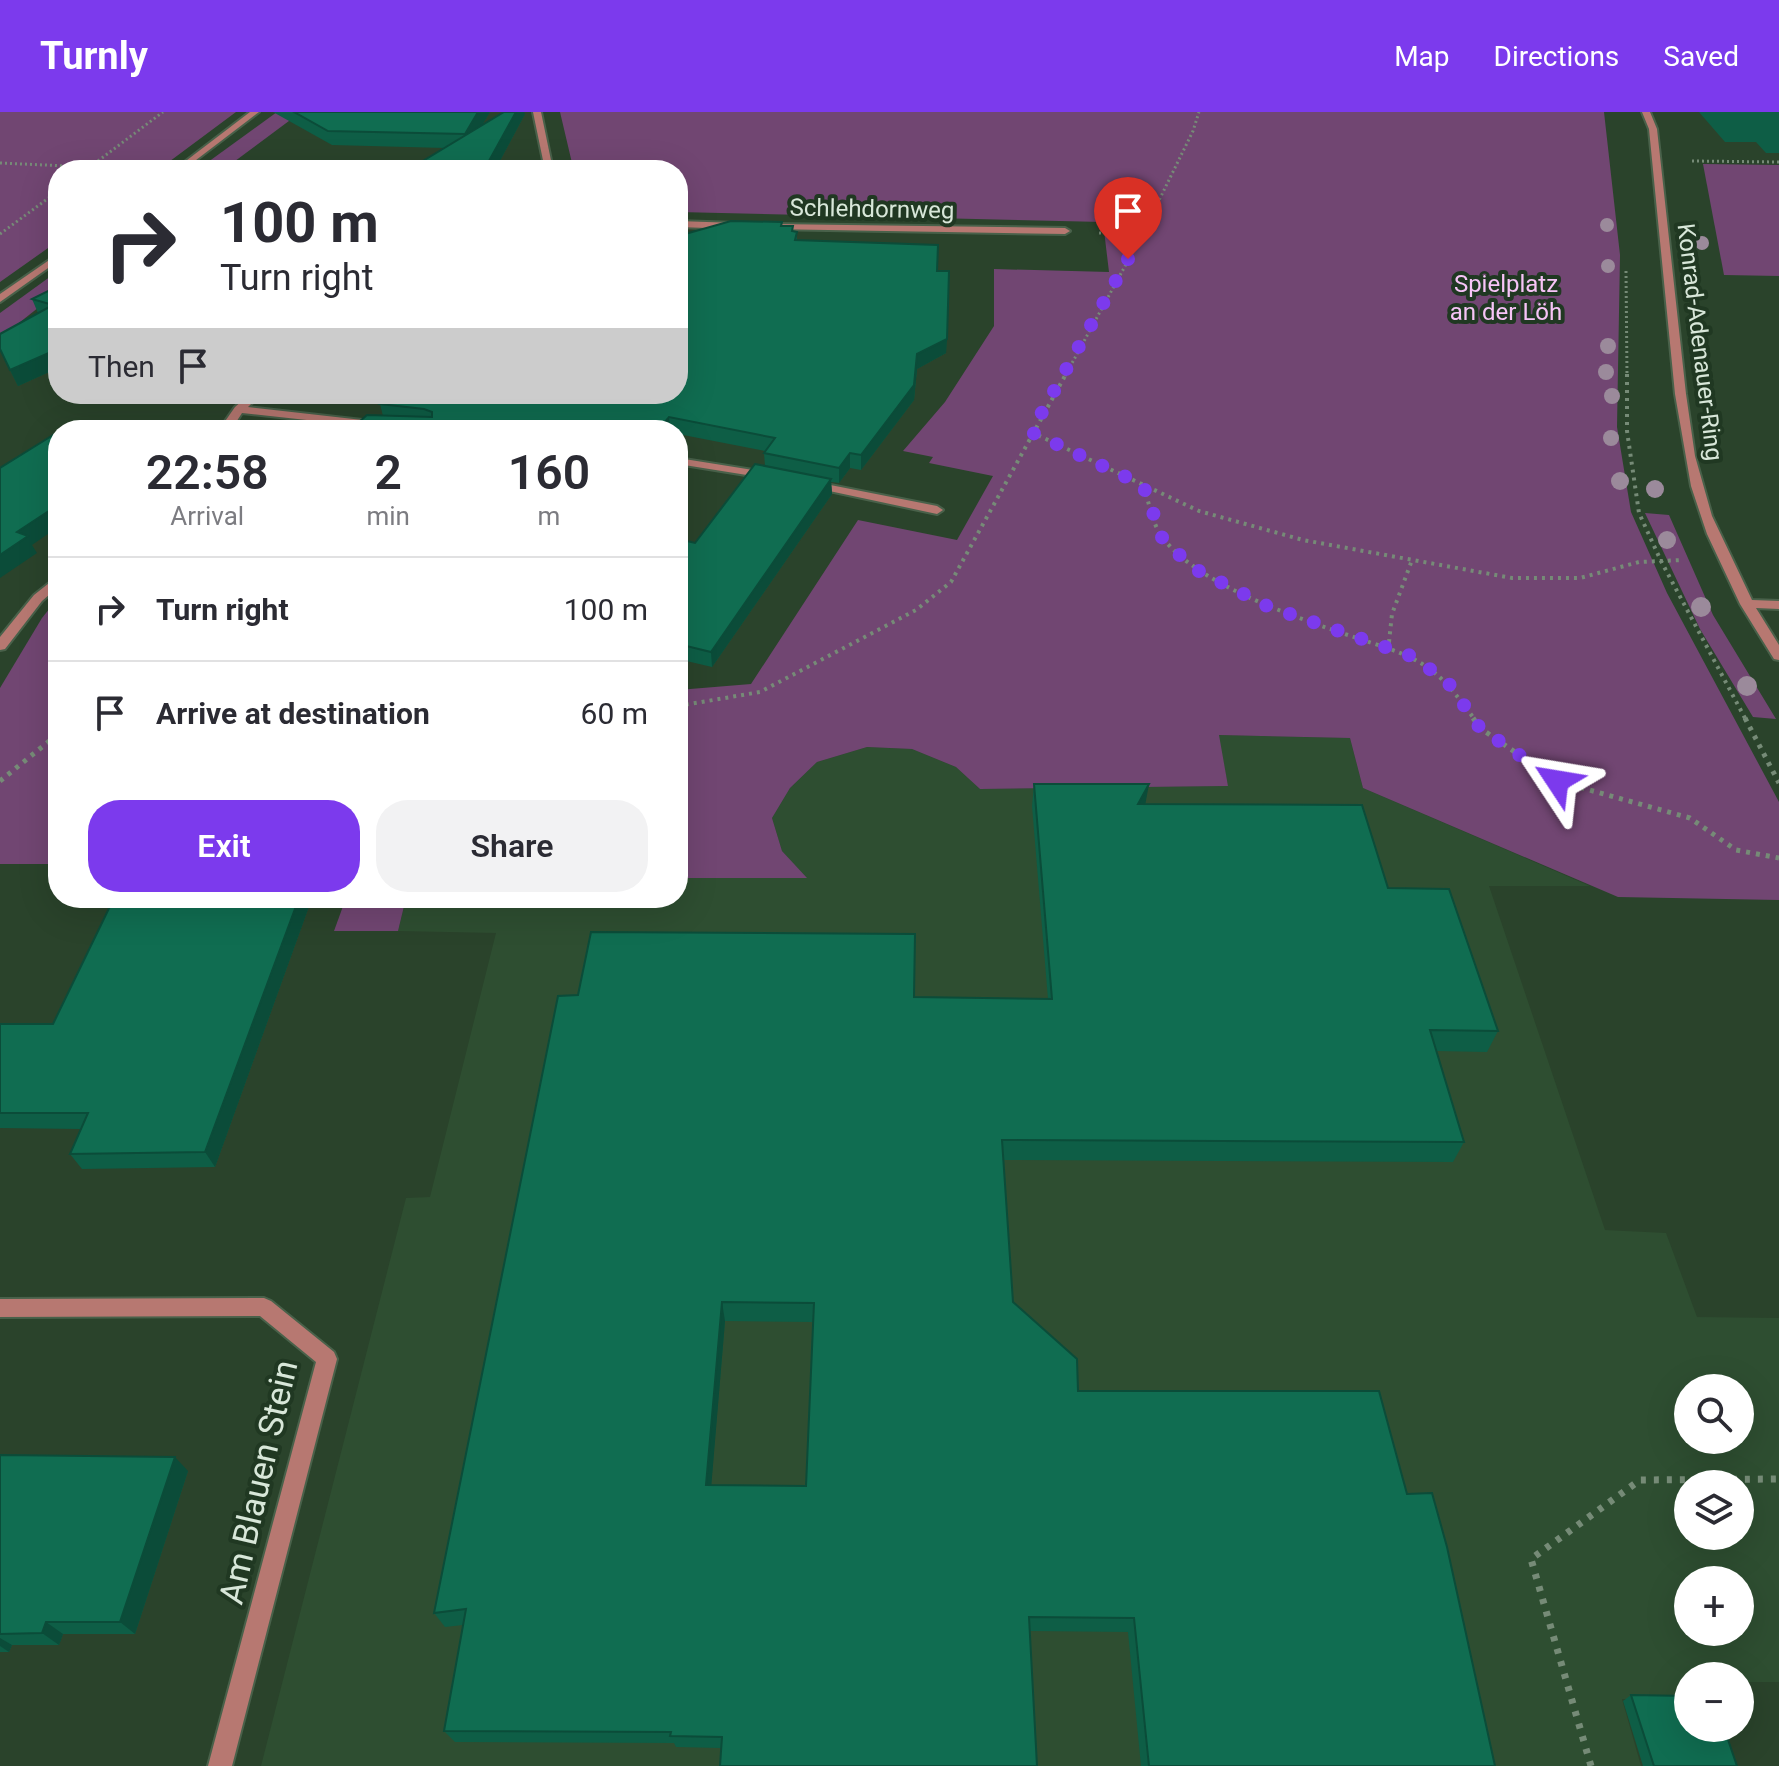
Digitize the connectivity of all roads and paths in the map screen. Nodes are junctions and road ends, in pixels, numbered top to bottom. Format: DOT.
graph roads {
  1 [pos="163,112"];
  2 [pos="255,112"];
  3 [pos="537,112"];
  4 [pos="1199,112"];
  5 [pos="1646,112"];
  6 [pos="100,160"];
  7 [pos="191,160"];
  8 [pos="547,160"];
  9 [pos="1655,160"];
  10 [pos="1779,162"];
  11 [pos="0,163"];
  12 [pos="48,166"];
  13 [pos="48,198"];
  14 [pos="688,224"];
  15 [pos="748,226"];
  16 [pos="764,227"];
  17 [pos="1065,231"];
  18 [pos="0,234"];
  19 [pos="48,264"];
  20 [pos="1626,268"];
  21 [pos="0,299"];
  22 [pos="245,404"];
  23 [pos="239,409"];
  24 [pos="232,420"];
  25 [pos="341,420"];
  26 [pos="1031,432"];
  27 [pos="688,463"];
  28 [pos="784,478"];
  29 [pos="800,482"];
  30 [pos="1143,485"];
  31 [pos="937,510"];
  32 [pos="1724,557"];
  33 [pos="1412,560"];
  34 [pos="1661,561"];
  35 [pos="48,589"];
  36 [pos="1746,604"];
  37 [pos="1779,605"];
  38 [pos="0,646"];
  39 [pos="1384,647"];
  40 [pos="1779,656"];
  41 [pos="688,704"];
  42 [pos="48,742"];
  43 [pos="0,781"];
  44 [pos="1779,783"];
  45 [pos="1779,858"];
  46 [pos="0,1308"];
  47 [pos="1779,1479"];
  48 [pos="220,1766"];
  49 [pos="1591,1766"];
  1 -- 6 [label="path"];
  2 -- 7 [label="street"];
  3 -- 8 [label="street"];
  4 -- 26 [label="path"];
  5 -- 9 [label="street, Konrad-Adenauer-Ring"];
  9 -- 10 [label="path"];
  9 -- 32 [label="street, Konrad-Adenauer-Ring"];
  11 -- 12 [label="path"];
  13 -- 18 [label="path"];
  14 -- 15 [label="street, Schlehdornweg"];
  16 -- 17 [label="street, Schlehdornweg"];
  19 -- 21 [label="street"];
  20 -- 34 [label="path"];
  22 -- 23 [label="street"];
  23 -- 24 [label="street"];
  23 -- 25 [label="street"];
  26 -- 30 [label="path"];
  26 -- 41 [label="path"];
  27 -- 28 [label="street"];
  29 -- 31 [label="street"];
  30 -- 33 [label="path"];
  30 -- 39 [label="path"];
  32 -- 34 [label="path"];
  32 -- 36 [label="street, Konrad-Adenauer-Ring"];
  33 -- 34 [label="path"];
  33 -- 39 [label="path"];
  34 -- 44 [label="path"];
  35 -- 38 [label="street"];
  36 -- 37 [label="street"];
  36 -- 40 [label="street, Konrad-Adenauer-Ring"];
  39 -- 45 [label="path"];
  42 -- 43 [label="path"];
  46 -- 48 [label="street, Am Blauen Stein"];
  47 -- 49 [label="path"];
}
